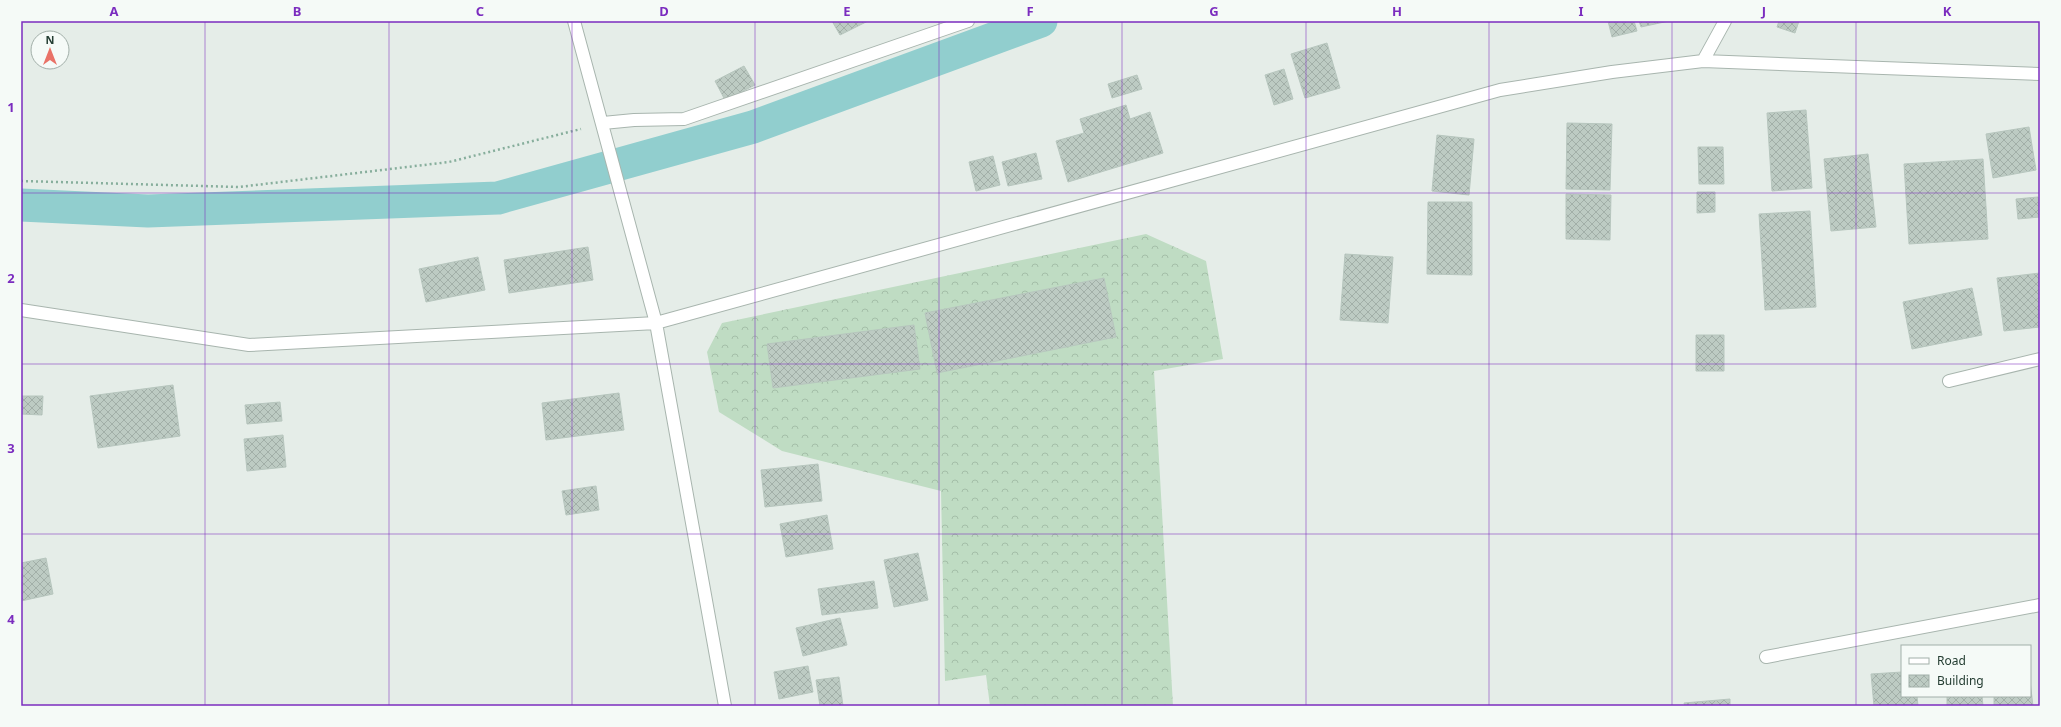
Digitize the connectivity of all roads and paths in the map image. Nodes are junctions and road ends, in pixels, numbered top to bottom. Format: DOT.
graph roads {
  1 [pos="574,21"];
  2 [pos="968,21"];
  3 [pos="1725,21"];
  4 [pos="1703,61"];
  5 [pos="2040,74"];
  6 [pos="603,123"];
  7 [pos="21,180"];
  8 [pos="21,310"];
  9 [pos="656,323"];
  10 [pos="2040,359"];
  11 [pos="1949,381"];
  12 [pos="2040,605"];
  13 [pos="1766,657"];
  14 [pos="725,706"];
  1 -- 6 [label="street"];
  2 -- 6 [label="street"];
  3 -- 4 [label="street"];
  4 -- 5 [label="street"];
  4 -- 9 [label="street"];
  6 -- 7 [label="path"];
  6 -- 9 [label="street"];
  8 -- 9 [label="street"];
  9 -- 14 [label="street"];
  10 -- 11 [label="street"];
  12 -- 13 [label="street"];
}
